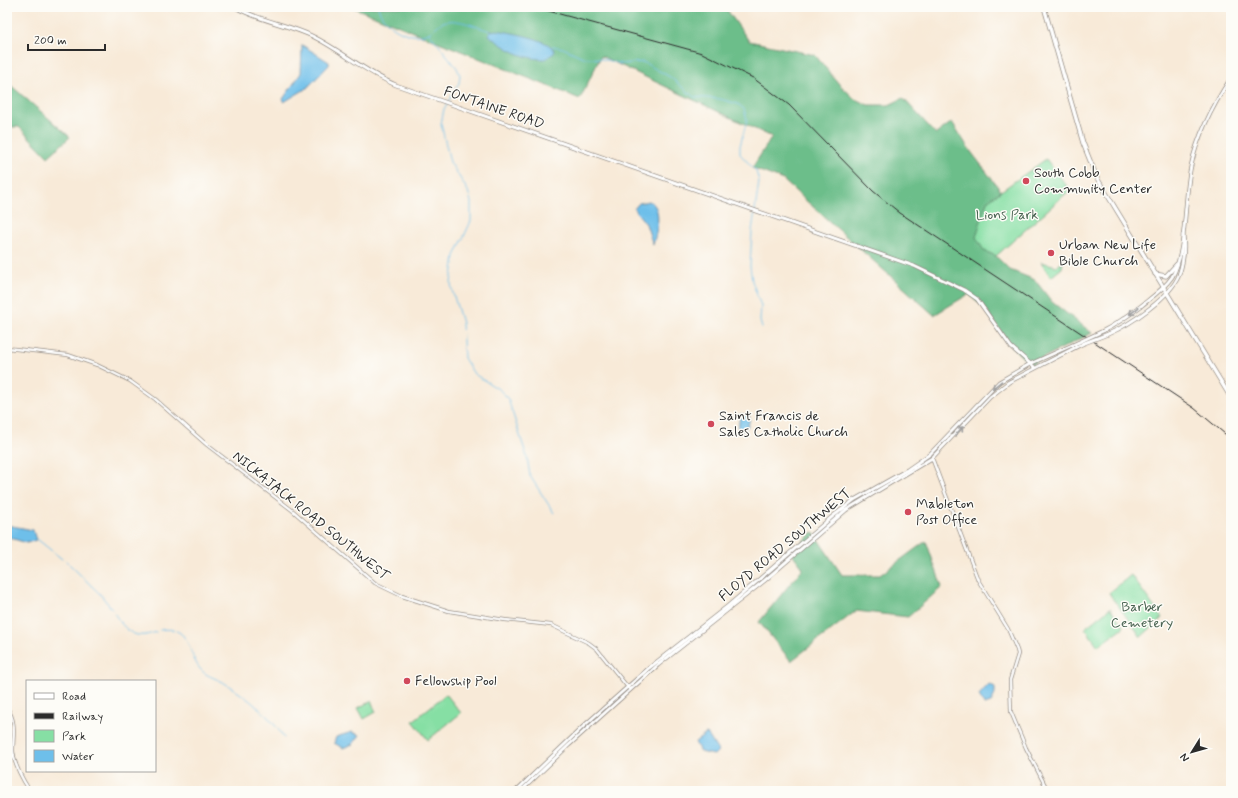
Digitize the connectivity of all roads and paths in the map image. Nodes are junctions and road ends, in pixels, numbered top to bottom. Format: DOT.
graph roads {
  1 [pos="235,7"];
  2 [pos="1044,7"];
  3 [pos="1231,78"];
  4 [pos="1183,232"];
  5 [pos="1177,264"];
  6 [pos="1155,274"];
  7 [pos="1163,288"];
  8 [pos="1167,293"];
  9 [pos="1081,343"];
  10 [pos="7,348"];
  11 [pos="1030,364"];
  12 [pos="1034,368"];
  13 [pos="1231,398"];
  14 [pos="932,458"];
  15 [pos="629,689"];
  16 [pos="7,708"];
  17 [pos="14,755"];
  18 [pos="7,760"];
  19 [pos="30,791"];
  20 [pos="516,791"];
  21 [pos="521,791"];
  22 [pos="1048,791"];
  1 -- 11 [label="main road, FONTAINE ROAD"];
  2 -- 6 [label="main road"];
  3 -- 4 [label="main road"];
  4 -- 5 [label="main road, FLOYD ROAD SOUTHWEST"];
  4 -- 8 [label="main road, FLOYD ROAD SOUTHWEST"];
  5 -- 6 [label="main road"];
  5 -- 7 [label="main road, FLOYD ROAD SOUTHWEST"];
  6 -- 7 [label="main road"];
  7 -- 8 [label="main road"];
  7 -- 9 [label="main road, FLOYD ROAD SOUTHWEST, one-way, bridge"];
  8 -- 9 [label="main road, FLOYD ROAD SOUTHWEST, bridge"];
  8 -- 13 [label="main road"];
  9 -- 11 [label="main road, FLOYD ROAD SOUTHWEST"];
  9 -- 12 [label="main road, FLOYD ROAD SOUTHWEST"];
  10 -- 15 [label="street, NICKAJACK ROAD SOUTHWEST"];
  11 -- 12 [label="main road, FONTAINE ROAD"];
  11 -- 15 [label="main road, FLOYD ROAD SOUTHWEST, one-way"];
  14 -- 12 [label="main road, FLOYD ROAD SOUTHWEST, one-way"];
  14 -- 15 [label="main road, FLOYD ROAD SOUTHWEST"];
  14 -- 22 [label="street"];
  15 -- 20 [label="main road, FLOYD ROAD SOUTHWEST"];
  15 -- 21 [label="main road, FLOYD ROAD SOUTHWEST"];
  16 -- 17 [label="street"];
  17 -- 18 [label="street"];
  17 -- 19 [label="street"];
}
